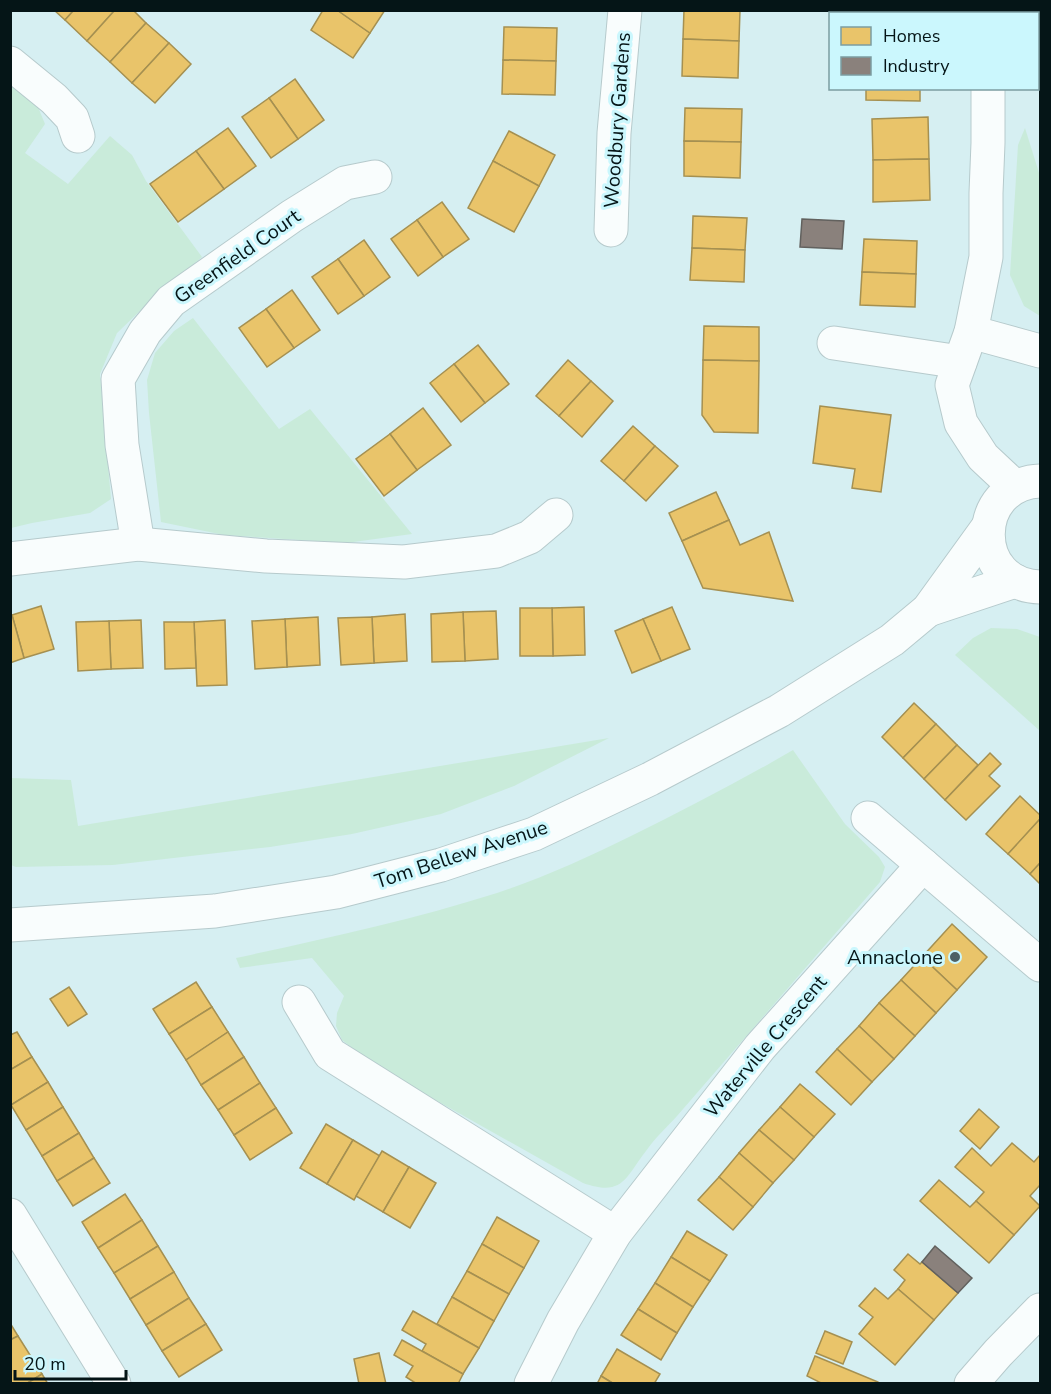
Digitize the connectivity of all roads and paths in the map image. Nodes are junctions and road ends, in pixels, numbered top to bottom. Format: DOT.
graph roads {
  1 [pos="625,10"];
  2 [pos="10,63"];
  3 [pos="988,90"];
  4 [pos="78,136"];
  5 [pos="375,177"];
  6 [pos="611,230"];
  7 [pos="834,343"];
  8 [pos="965,347"];
  9 [pos="1041,351"];
  10 [pos="1028,484"];
  11 [pos="556,515"];
  12 [pos="988,527"];
  13 [pos="138,544"];
  14 [pos="10,559"];
  15 [pos="1028,584"];
  16 [pos="927,610"];
  17 [pos="868,818"];
  18 [pos="923,865"];
  19 [pos="10,925"];
  20 [pos="1041,965"];
  21 [pos="299,1002"];
  22 [pos="10,1215"];
  23 [pos="615,1233"];
  24 [pos="1041,1310"];
  25 [pos="114,1383"];
  26 [pos="531,1383"];
  27 [pos="970,1383"];
  1 -- 6 [label="street, Woodbury Gardens"];
  2 -- 4 [label="street"];
  3 -- 8 [label="street"];
  5 -- 13 [label="street, Greenfield Court"];
  7 -- 8 [label="street"];
  8 -- 9 [label="street"];
  8 -- 10 [label="street"];
  10 -- 12 [label="street, Tom Bellew Avenue"];
  11 -- 13 [label="street"];
  12 -- 15 [label="street"];
  12 -- 16 [label="street, Tom Bellew Avenue"];
  13 -- 14 [label="street"];
  15 -- 16 [label="street, Tom Bellew Avenue"];
  16 -- 19 [label="street, Tom Bellew Avenue"];
  17 -- 18 [label="street"];
  18 -- 20 [label="street"];
  18 -- 23 [label="street, Waterville Crescent"];
  21 -- 23 [label="street"];
  22 -- 25 [label="street"];
  23 -- 26 [label="street, Waterville Crescent"];
  24 -- 27 [label="street"];
}
